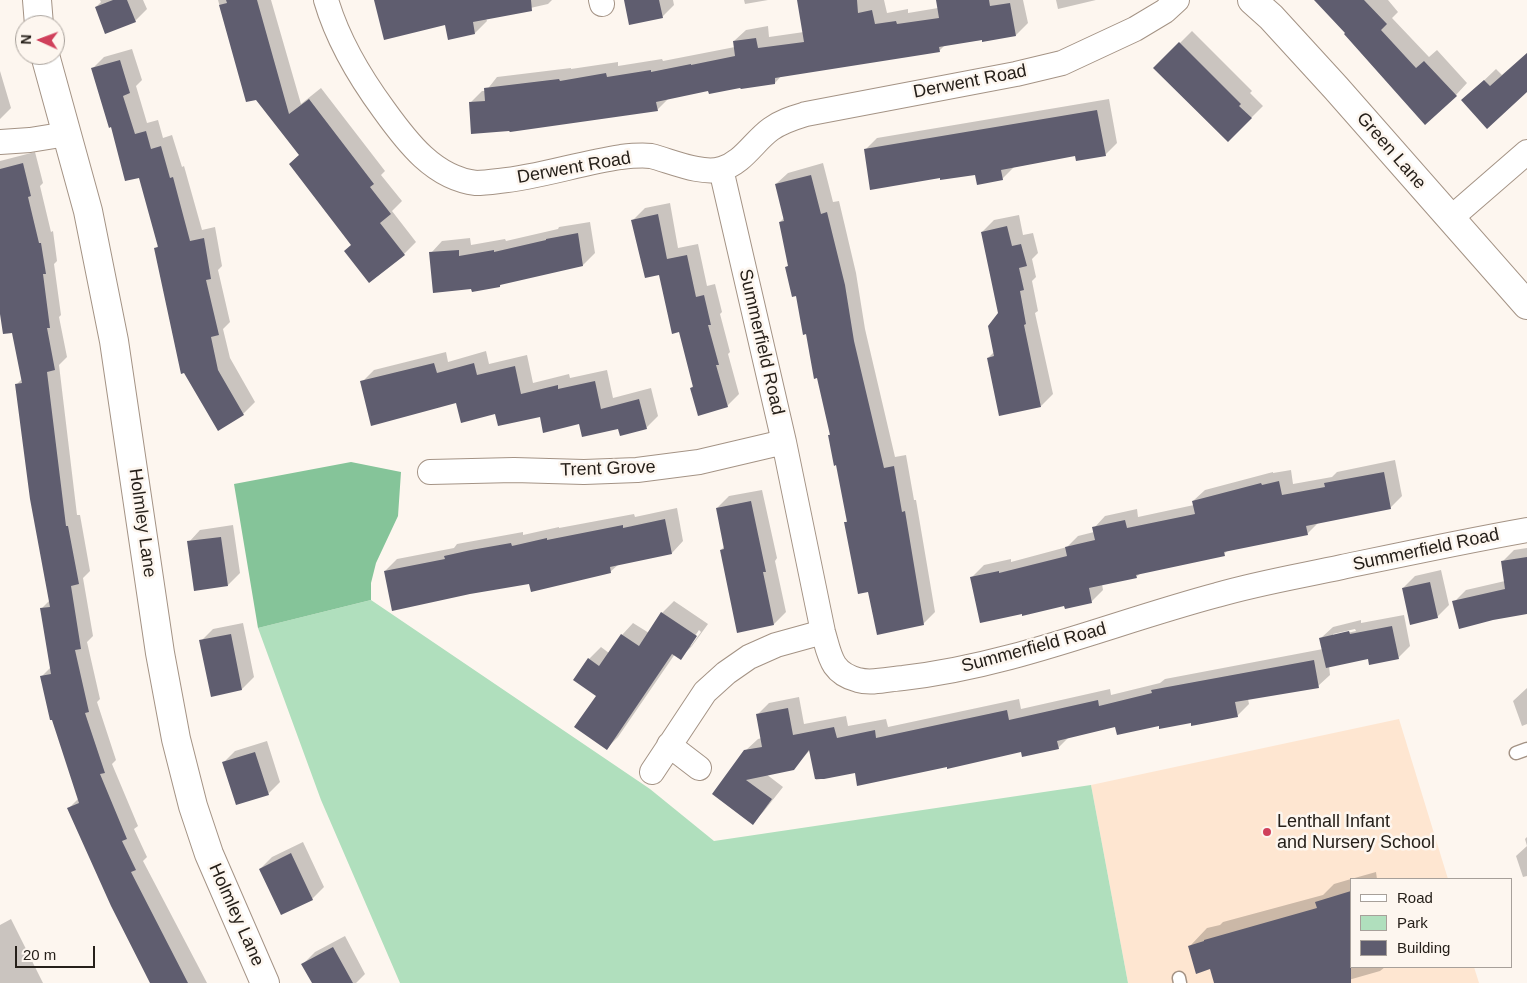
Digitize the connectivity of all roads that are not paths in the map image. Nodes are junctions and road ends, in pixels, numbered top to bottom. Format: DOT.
graph roads {
  1 [pos="37,0"];
  2 [pos="326,0"];
  3 [pos="1177,0"];
  4 [pos="1252,0"];
  5 [pos="38,15"];
  6 [pos="48,65"];
  7 [pos="67,134"];
  8 [pos="0,142"];
  9 [pos="1527,152"];
  10 [pos="721,169"];
  11 [pos="1451,218"];
  12 [pos="1527,304"];
  13 [pos="784,442"];
  14 [pos="430,472"];
  15 [pos="1527,530"];
  16 [pos="824,632"];
  17 [pos="670,745"];
  18 [pos="699,768"];
  19 [pos="652,772"];
  20 [pos="265,983"];
  1 -- 5 [label="main road"];
  2 -- 10 [label="street, Derwent Road"];
  3 -- 10 [label="street, Derwent Road"];
  4 -- 11 [label="main road, Green Lane"];
  6 -- 7 [label="main road, Holmley Lane"];
  7 -- 8 [label="street"];
  7 -- 20 [label="main road, Holmley Lane"];
  9 -- 11 [label="street"];
  10 -- 13 [label="street, Summerfield Road"];
  11 -- 12 [label="main road, Green Lane"];
  13 -- 14 [label="street, Trent Grove"];
  13 -- 16 [label="street, Summerfield Road"];
  15 -- 16 [label="street, Summerfield Road"];
  16 -- 17 [label="street"];
  17 -- 18 [label="street"];
  17 -- 19 [label="street"];
}
